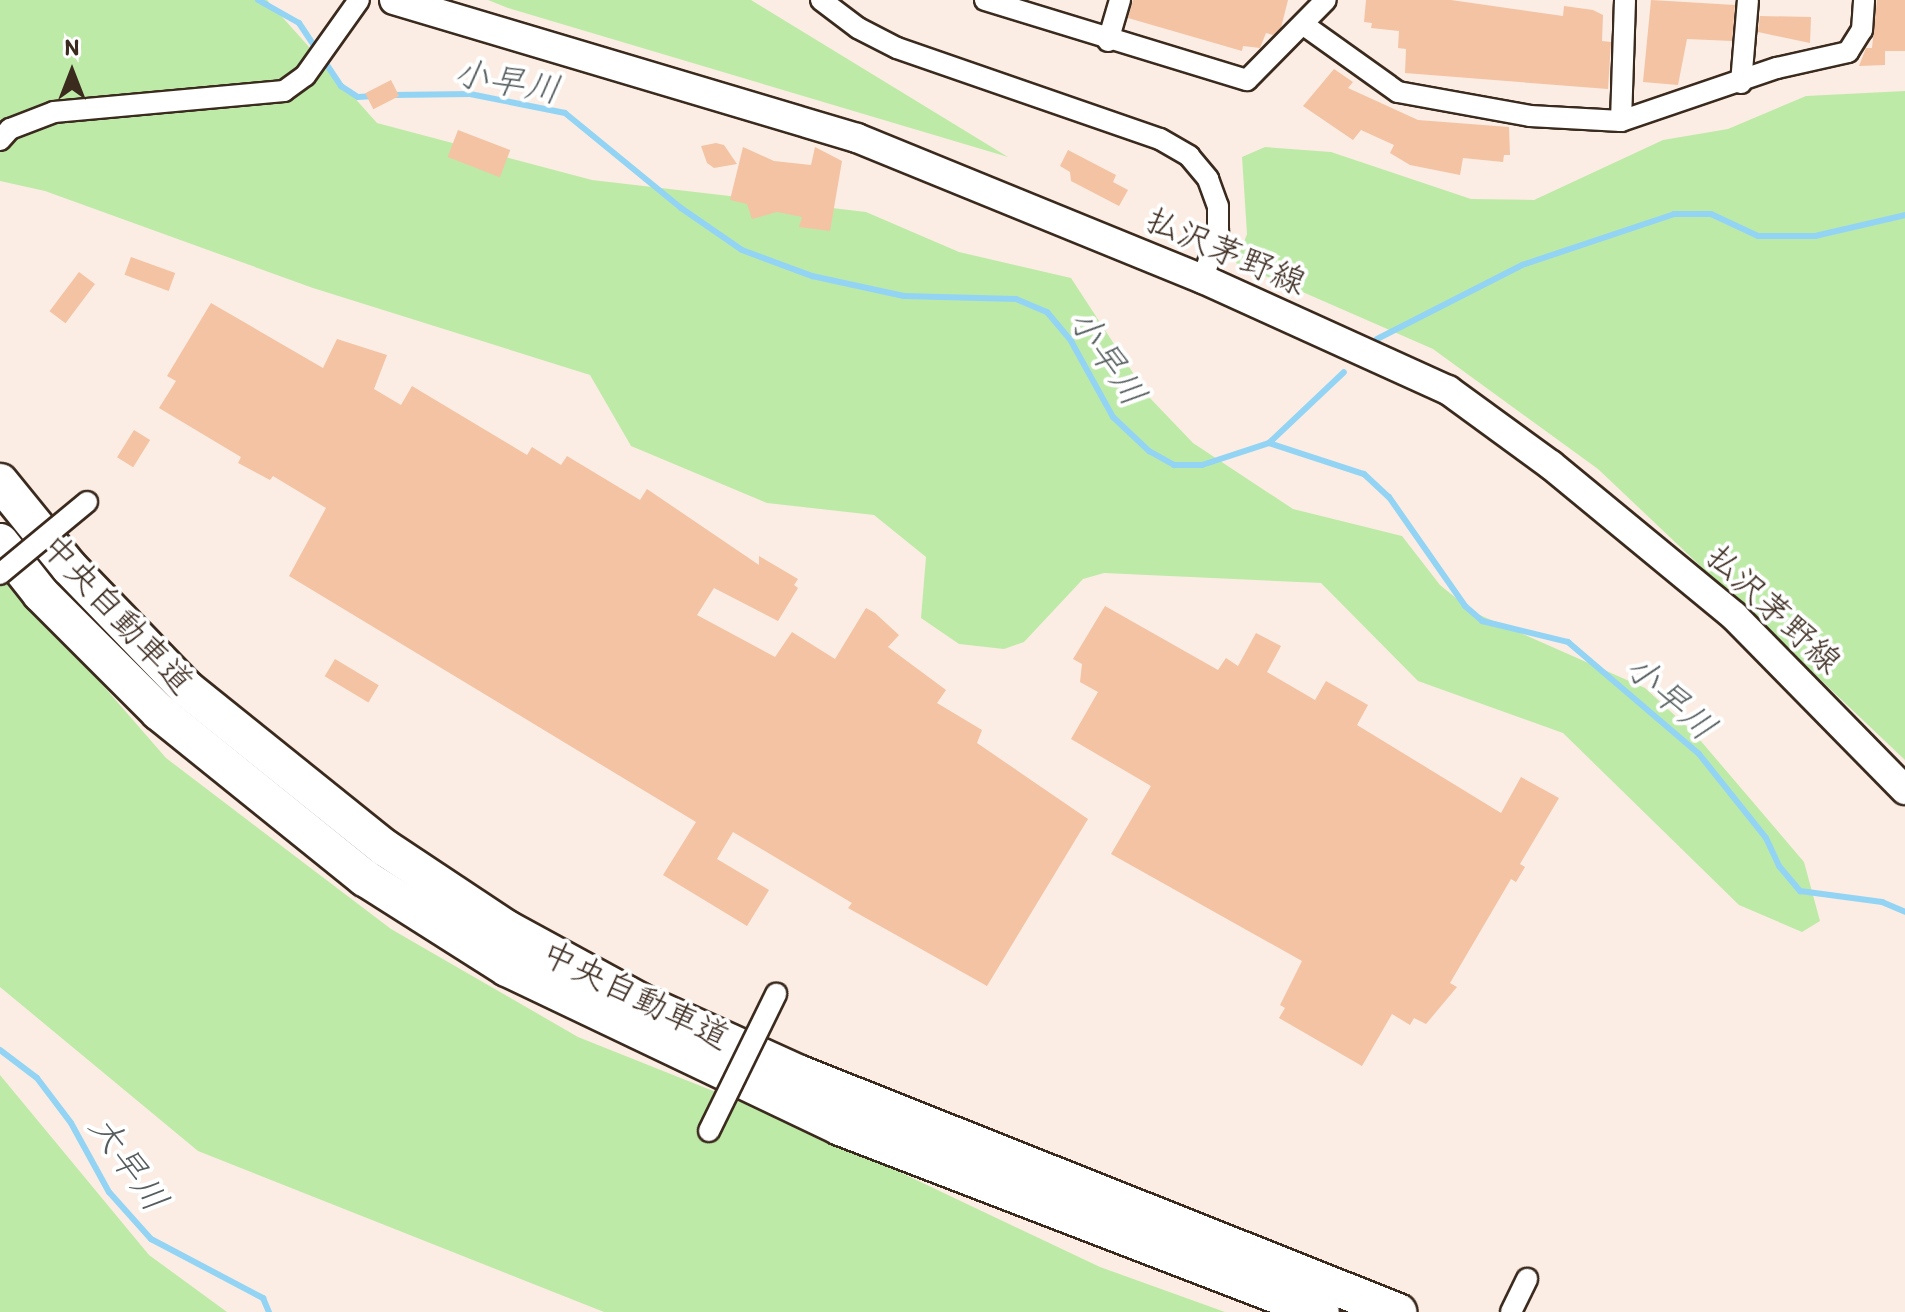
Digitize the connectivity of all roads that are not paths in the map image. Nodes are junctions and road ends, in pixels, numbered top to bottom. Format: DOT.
graph roads {
  1 [pos="359,0"];
  2 [pos="394,0"];
  3 [pos="821,0"];
  4 [pos="985,0"];
  5 [pos="1120,0"];
  6 [pos="1326,0"];
  7 [pos="1625,0"];
  8 [pos="1748,0"];
  9 [pos="1864,0"];
  10 [pos="1304,25"];
  11 [pos="1108,41"];
  12 [pos="1741,83"];
  13 [pos="1621,121"];
  14 [pos="0,140"];
  15 [pos="1203,279"];
  16 [pos="0,482"];
  17 [pos="87,502"];
  18 [pos="0,542"];
  19 [pos="0,574"];
  20 [pos="1905,790"];
  21 [pos="777,989"];
  22 [pos="706,1137"];
  23 [pos="1527,1279"];
  24 [pos="1513,1306"];
  25 [pos="1321,1312"];
  26 [pos="1398,1312"];
  1 -- 14 [label="street"];
  2 -- 15 [label="main road, 払沢茅野線"];
  3 -- 15 [label="street"];
  4 -- 11 [label="street"];
  5 -- 11 [label="street"];
  6 -- 10 [label="street"];
  7 -- 13 [label="street"];
  8 -- 12 [label="street"];
  9 -- 12 [label="street"];
  10 -- 11 [label="street"];
  10 -- 13 [label="street"];
  12 -- 13 [label="street"];
  15 -- 20 [label="main road, 払沢茅野線"];
  16 -- 26 [label="highway, 中央自動車道"];
  17 -- 19 [label="street, bridge"];
  18 -- 25 [label="highway, 中央自動車道"];
  21 -- 22 [label="street, bridge"];
  23 -- 24 [label="street"];
}
